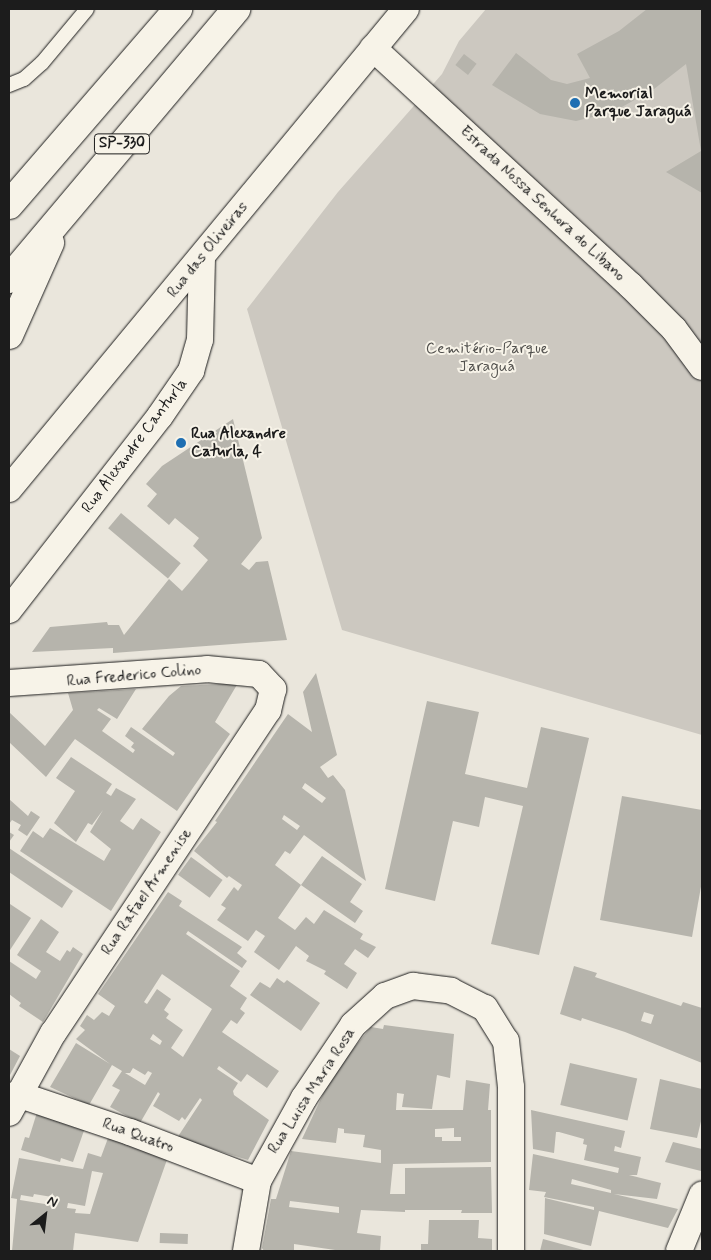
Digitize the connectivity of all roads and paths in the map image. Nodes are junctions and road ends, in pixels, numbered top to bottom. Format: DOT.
graph roads {
  1 [pos="87,9"];
  2 [pos="178,9"];
  3 [pos="236,9"];
  4 [pos="406,9"];
  5 [pos="373,48"];
  6 [pos="9,85"];
  7 [pos="9,205"];
  8 [pos="61,217"];
  9 [pos="202,258"];
  10 [pos="9,279"];
  11 [pos="9,335"];
  12 [pos="702,367"];
  13 [pos="9,489"];
  14 [pos="9,610"];
  15 [pos="259,674"];
  16 [pos="9,683"];
  17 [pos="13,1104"];
  18 [pos="258,1180"];
  19 [pos="702,1195"];
  20 [pos="246,1251"];
  21 [pos="512,1251"];
  22 [pos="679,1251"];
  1 -- 6 [label="lane"];
  2 -- 7 [label="highway, SP-330"];
  3 -- 8 [label="highway, SP-330"];
  4 -- 5 [label="street, Rua das Oliveiras"];
  5 -- 9 [label="street, Rua das Oliveiras"];
  5 -- 12 [label="street, Estrada Nossa Senhora do Libano"];
  8 -- 10 [label="highway, SP-330"];
  8 -- 11 [label="highway"];
  9 -- 13 [label="street, Rua das Oliveiras"];
  9 -- 14 [label="street, Rua Alexandre Canturla"];
  15 -- 16 [label="street, Rua Frederico Colino"];
  15 -- 17 [label="street, Rua Rafael Armenise"];
  17 -- 18 [label="street, Rua Quatro"];
  18 -- 20 [label="street, Rua Luisa Maria Rosa"];
  18 -- 21 [label="street, Rua Luisa Maria Rosa"];
  19 -- 22 [label="street"];
}
